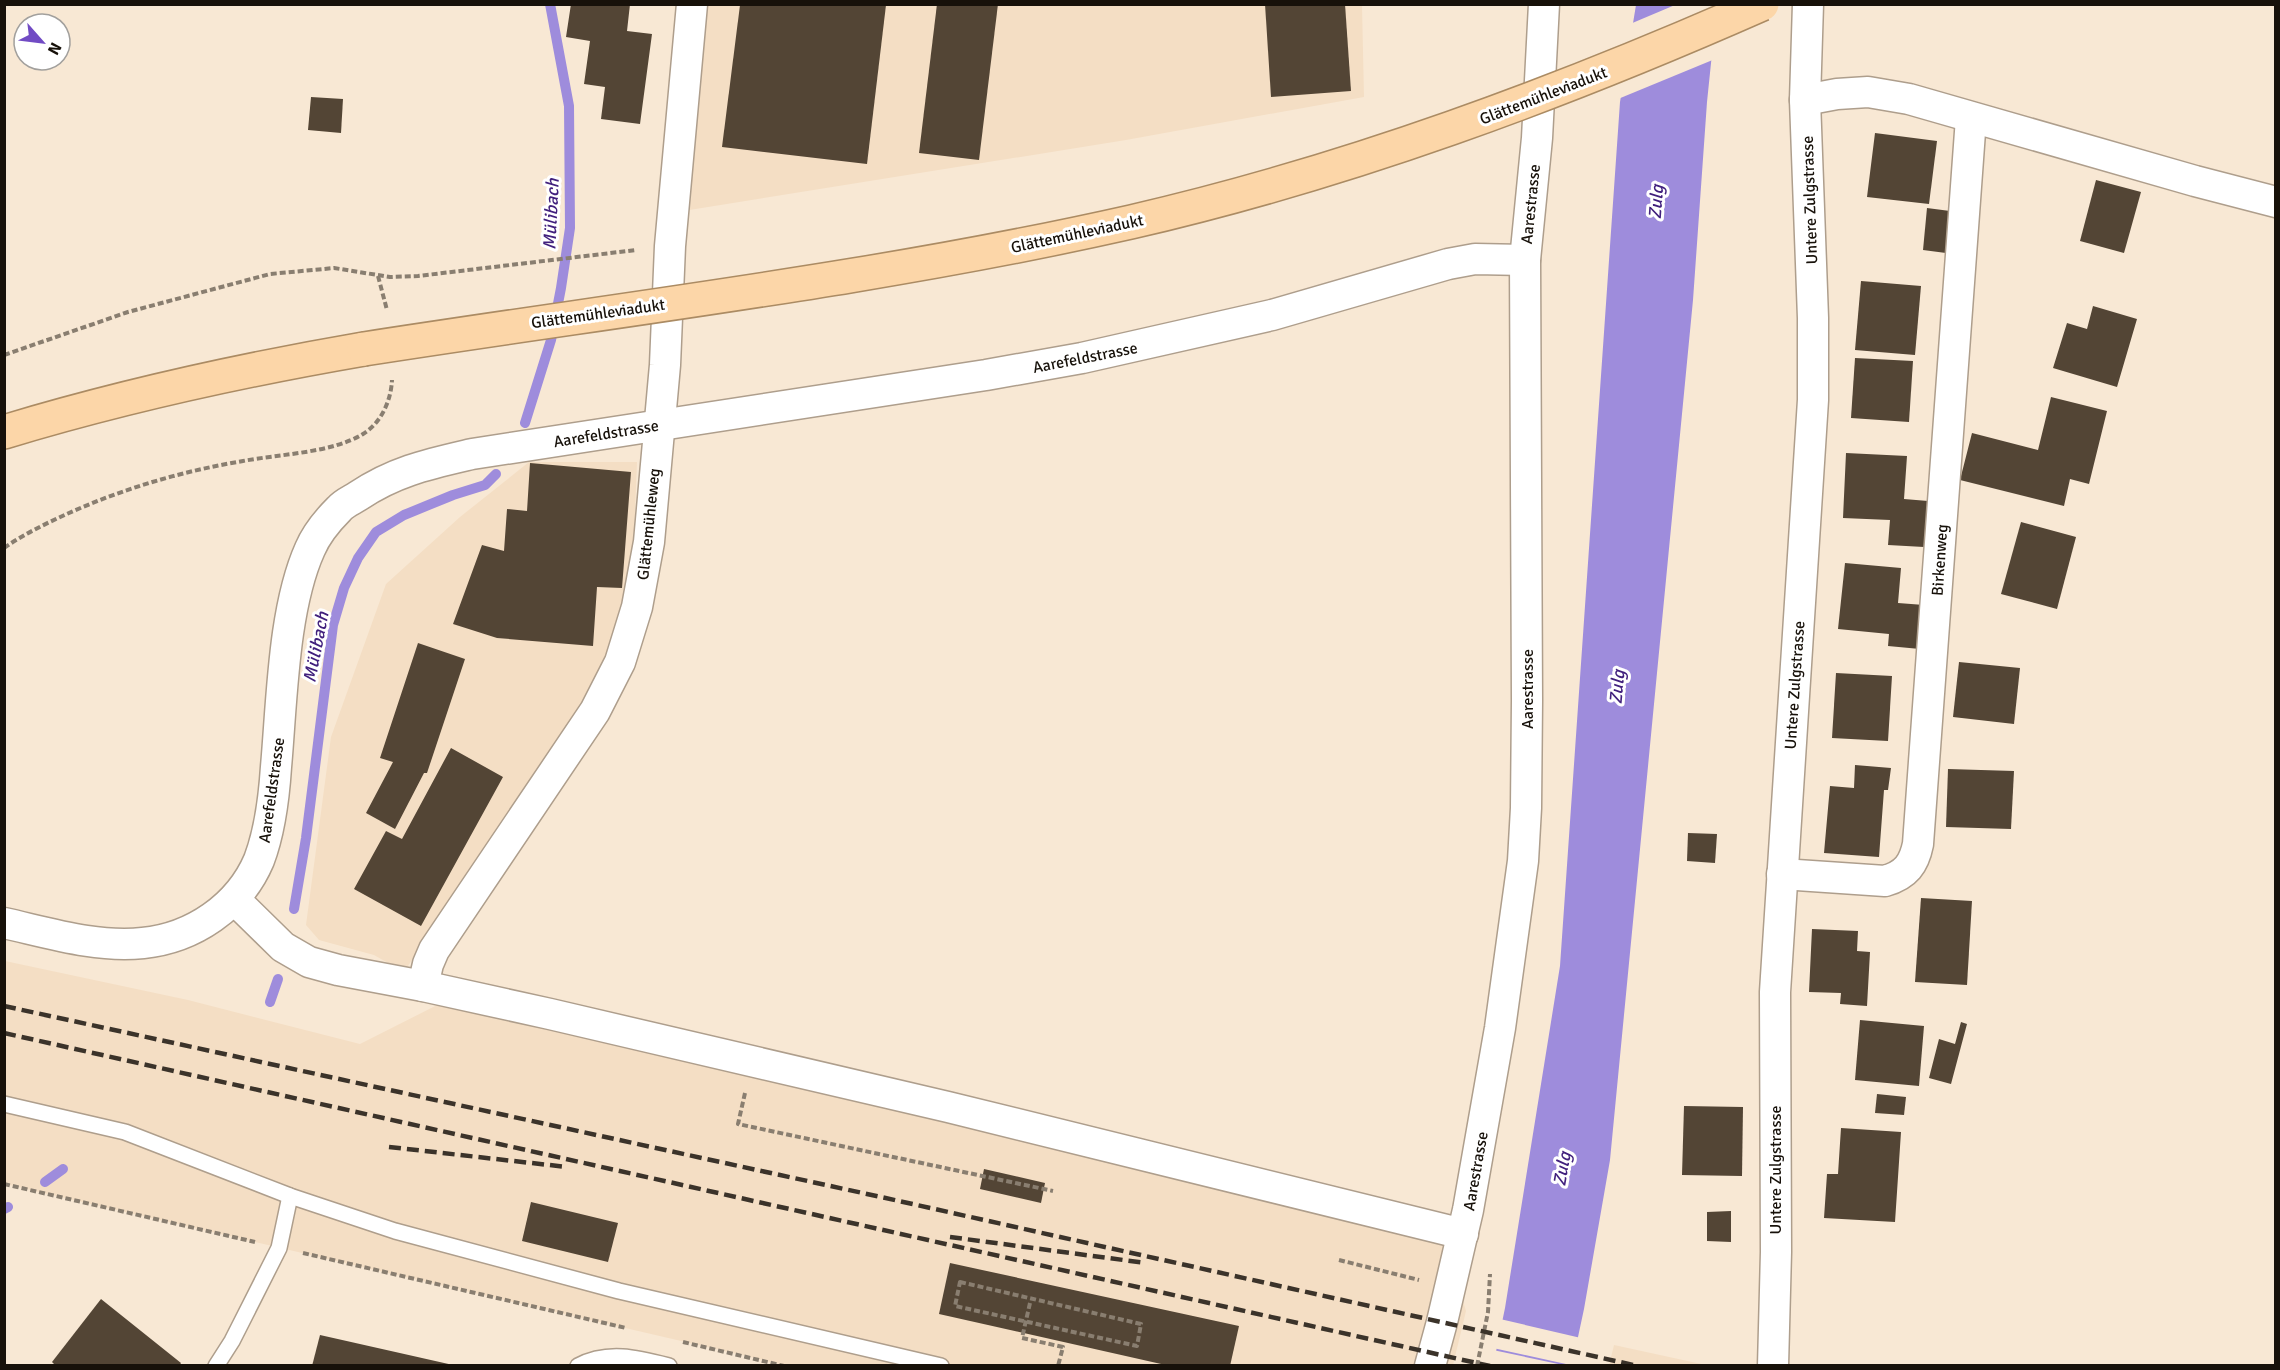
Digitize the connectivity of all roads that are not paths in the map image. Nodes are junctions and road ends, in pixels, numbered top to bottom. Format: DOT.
graph roads {
  1 [pos="692,4"];
  2 [pos="1544,4"];
  3 [pos="1762,4"];
  4 [pos="1808,4"];
  5 [pos="1805,100"];
  6 [pos="1971,118"];
  7 [pos="2276,202"];
  8 [pos="1525,260"];
  9 [pos="659,424"];
  10 [pos="4,432"];
  11 [pos="1782,874"];
  12 [pos="234,899"];
  13 [pos="4,923"];
  14 [pos="423,986"];
  15 [pos="4,1104"];
  16 [pos="290,1196"];
  17 [pos="1463,1234"];
  18 [pos="216,1365"];
  19 [pos="578,1365"];
  20 [pos="669,1365"];
  21 [pos="941,1365"];
  22 [pos="1430,1365"];
  23 [pos="1773,1365"];
  1 -- 9 [label="street, Glättemühleweg"];
  2 -- 8 [label="street, Aarestrasse"];
  3 -- 10 [label="highway, Glättemühleviadukt, bridge"];
  4 -- 5 [label="street, Untere Zulgstrasse"];
  5 -- 6 [label="street"];
  5 -- 11 [label="street, Untere Zulgstrasse"];
  6 -- 7 [label="street"];
  6 -- 11 [label="street, Birkenweg"];
  8 -- 9 [label="street, Aarefeldstrasse"];
  8 -- 17 [label="street, Aarestrasse"];
  9 -- 12 [label="street, Aarefeldstrasse"];
  9 -- 14 [label="street, Glättemühleweg"];
  11 -- 23 [label="street, Untere Zulgstrasse"];
  12 -- 13 [label="street, Aarefeldstrasse"];
  12 -- 14 [label="street"];
  14 -- 17 [label="street"];
  15 -- 16 [label="lane"];
  16 -- 18 [label="lane"];
  16 -- 21 [label="lane"];
  17 -- 22 [label="street, Aarestrasse"];
  19 -- 20 [label="lane"];
}
